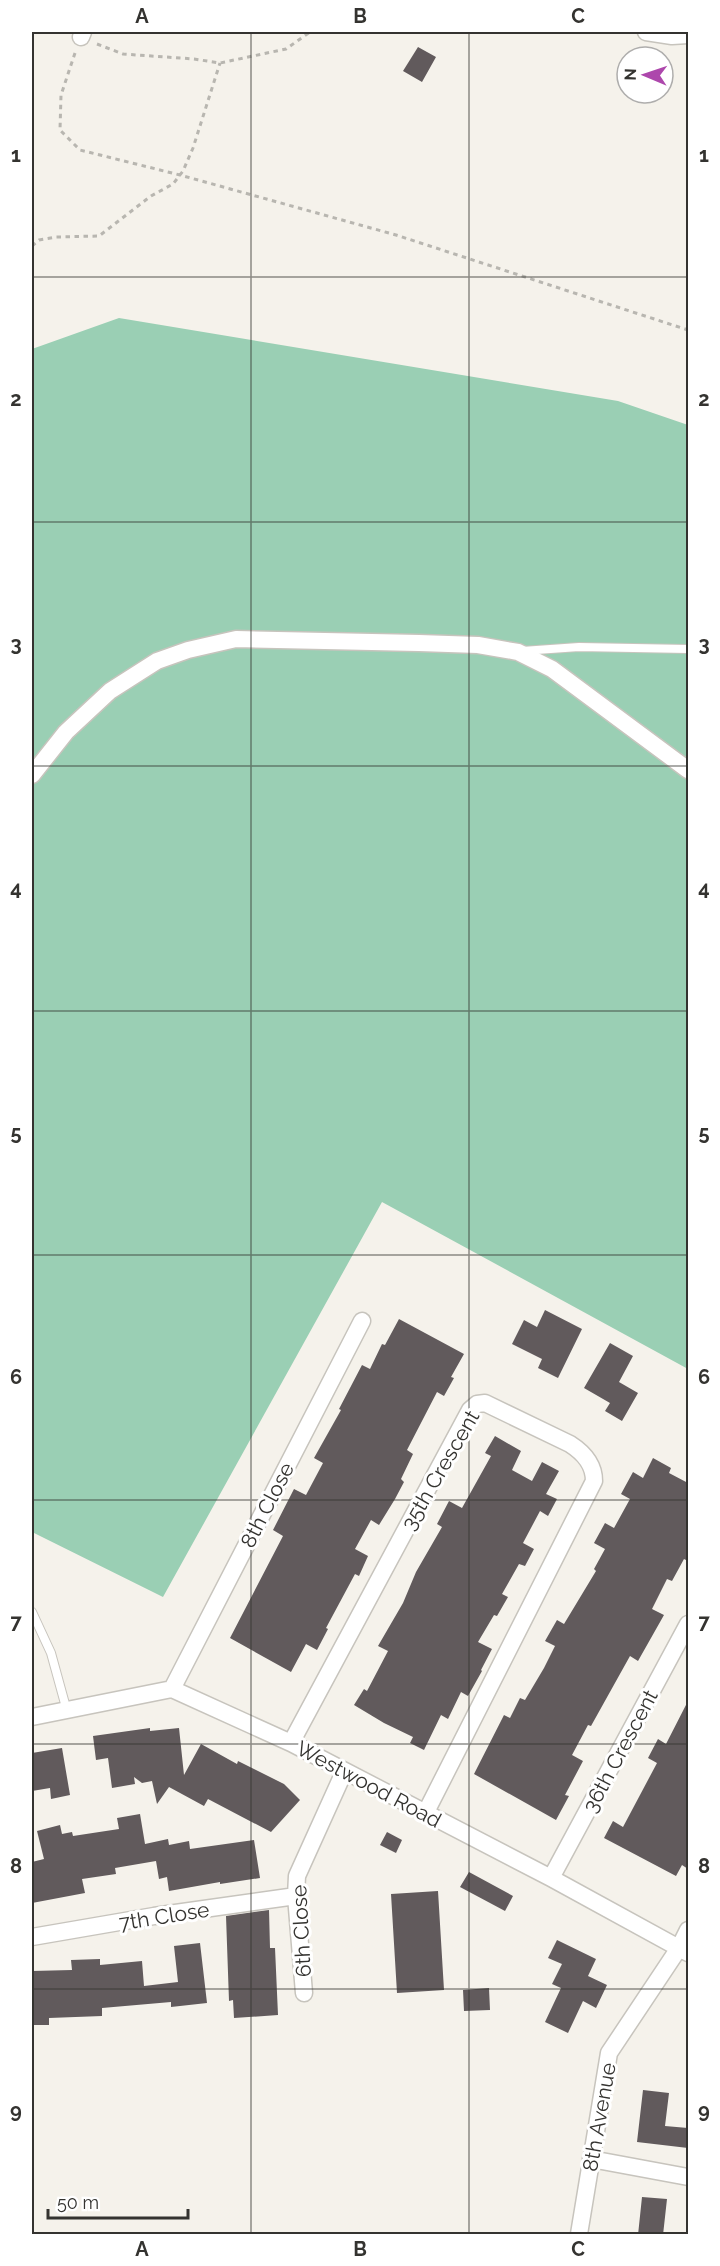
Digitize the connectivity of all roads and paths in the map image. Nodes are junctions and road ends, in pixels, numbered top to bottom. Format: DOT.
graph roads {
  1 [pos="310,32"];
  2 [pos="646,32"];
  3 [pos="82,34"];
  4 [pos="688,35"];
  5 [pos="220,63"];
  6 [pos="180,175"];
  7 [pos="32,246"];
  8 [pos="688,330"];
  9 [pos="688,649"];
  10 [pos="518,652"];
  11 [pos="688,770"];
  12 [pos="32,775"];
  13 [pos="362,1321"];
  14 [pos="32,1612"];
  15 [pos="688,1624"];
  16 [pos="172,1689"];
  17 [pos="66,1711"];
  18 [pos="32,1716"];
  19 [pos="291,1743"];
  20 [pos="344,1772"];
  21 [pos="425,1814"];
  22 [pos="551,1878"];
  23 [pos="296,1896"];
  24 [pos="688,1930"];
  25 [pos="32,1937"];
  26 [pos="684,1951"];
  27 [pos="304,1993"];
  28 [pos="591,2159"];
  29 [pos="688,2177"];
  30 [pos="579,2235"];
  1 -- 5 [label="path"];
  2 -- 4 [label="street"];
  3 -- 5 [label="path"];
  3 -- 6 [label="path"];
  5 -- 6 [label="path"];
  6 -- 7 [label="path"];
  6 -- 8 [label="path"];
  9 -- 10 [label="lane"];
  10 -- 11 [label="street"];
  10 -- 12 [label="street"];
  13 -- 16 [label="street, 8th Close"];
  14 -- 17 [label="lane"];
  15 -- 22 [label="street, 36th Crescent"];
  16 -- 17 [label="street"];
  16 -- 19 [label="street, Westwood Road"];
  17 -- 18 [label="street"];
  19 -- 20 [label="street, Westwood Road"];
  19 -- 21 [label="street, 35th Crescent"];
  20 -- 21 [label="street, Westwood Road"];
  20 -- 23 [label="street, 6th Close"];
  21 -- 22 [label="street, Westwood Road"];
  22 -- 26 [label="street, Westwood Road"];
  23 -- 25 [label="street, 7th Close"];
  23 -- 27 [label="street, 6th Close"];
  24 -- 26 [label="street"];
  26 -- 28 [label="street, 8th Avenue"];
  28 -- 29 [label="street"];
  28 -- 30 [label="street, 8th Avenue"];
}
